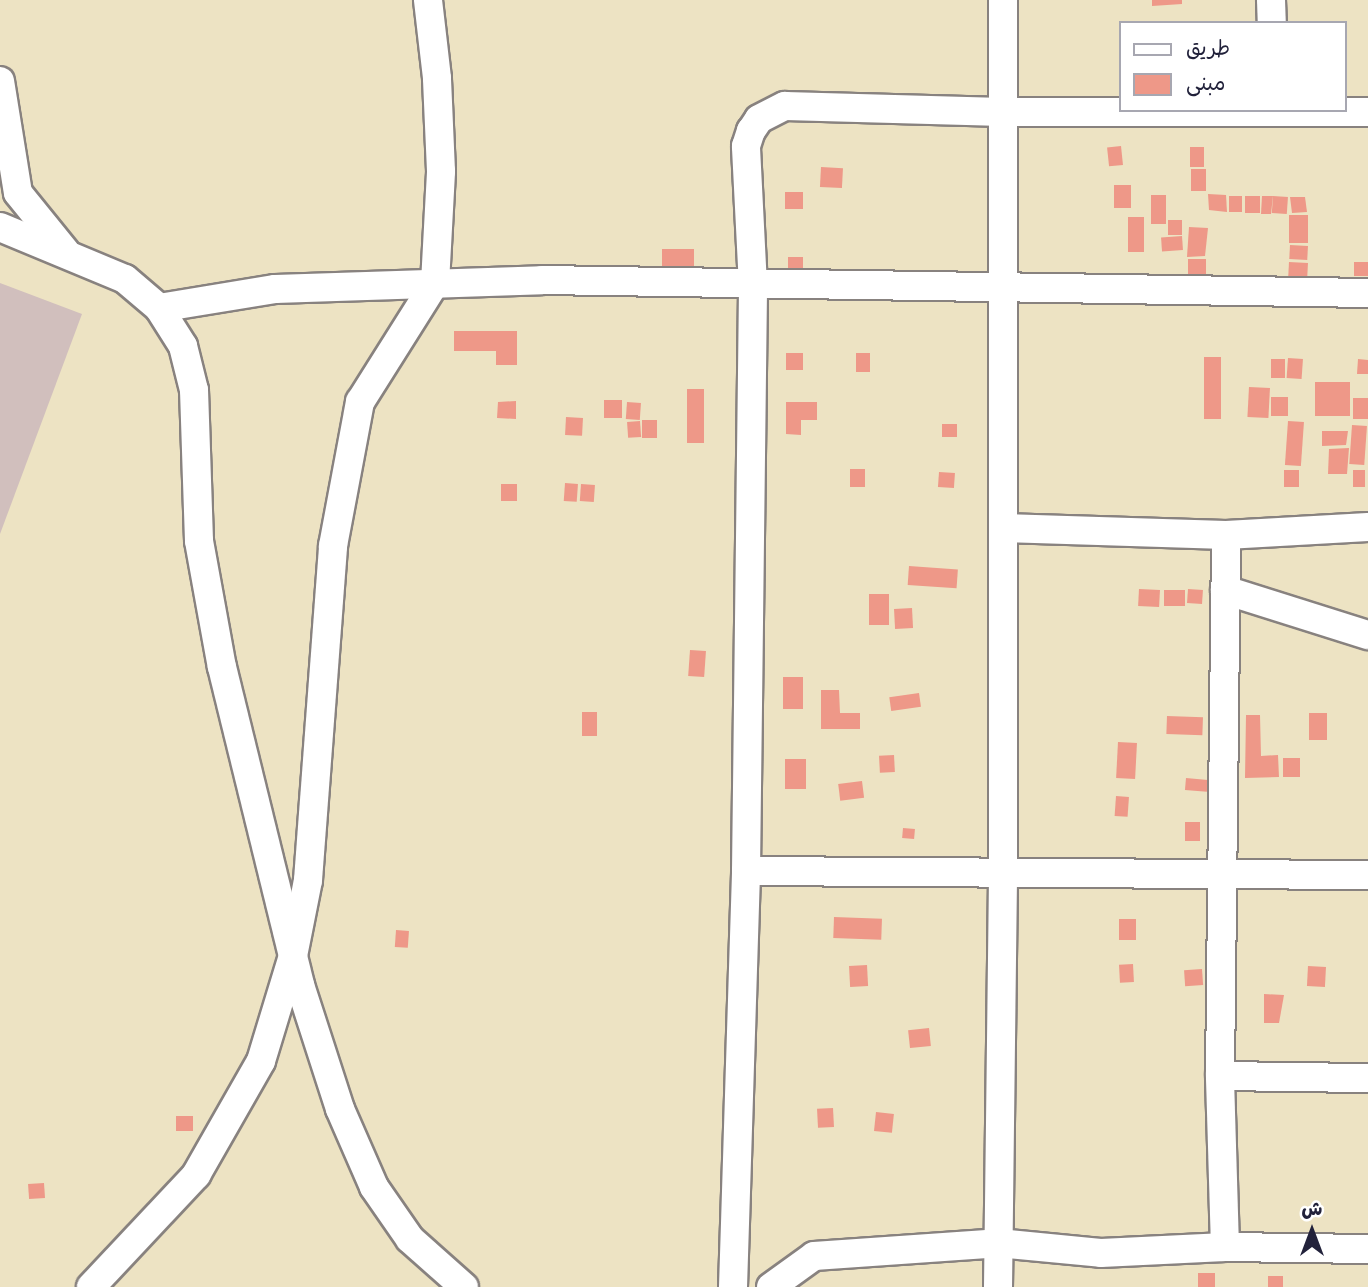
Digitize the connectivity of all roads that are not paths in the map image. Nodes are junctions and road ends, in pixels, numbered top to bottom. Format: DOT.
graph roads {
  1 [pos="428,0"];
  2 [pos="1003,0"];
  3 [pos="1271,0"];
  4 [pos="1272,21"];
  5 [pos="0,81"];
  6 [pos="1003,112"];
  7 [pos="1278,112"];
  8 [pos="1368,112"];
  9 [pos="0,227"];
  10 [pos="66,253"];
  11 [pos="435,284"];
  12 [pos="753,286"];
  13 [pos="1003,288"];
  14 [pos="1368,293"];
  15 [pos="159,308"];
  16 [pos="1368,527"];
  17 [pos="1003,528"];
  18 [pos="1226,535"];
  19 [pos="1225,590"];
  20 [pos="1368,635"];
  21 [pos="746,871"];
  22 [pos="1368,875"];
  23 [pos="1003,876"];
  24 [pos="1224,876"];
  25 [pos="293,956"];
  26 [pos="1220,1076"];
  27 [pos="1368,1078"];
  28 [pos="998,1243"];
  29 [pos="1225,1247"];
  30 [pos="1368,1249"];
  31 [pos="91,1287"];
  32 [pos="464,1287"];
  33 [pos="733,1287"];
  34 [pos="771,1287"];
  35 [pos="998,1287"];
  1 -- 11 [label="street"];
  2 -- 6 [label="street"];
  3 -- 4 [label="street"];
  5 -- 10 [label="street"];
  6 -- 7 [label="street"];
  6 -- 12 [label="street"];
  6 -- 13 [label="street"];
  7 -- 8 [label="street"];
  9 -- 10 [label="street"];
  10 -- 15 [label="street"];
  11 -- 12 [label="street"];
  11 -- 15 [label="street"];
  11 -- 25 [label="street"];
  12 -- 13 [label="street"];
  12 -- 21 [label="street"];
  13 -- 14 [label="street"];
  13 -- 17 [label="street"];
  15 -- 25 [label="street"];
  16 -- 18 [label="street"];
  17 -- 18 [label="street"];
  17 -- 23 [label="street"];
  18 -- 19 [label="street"];
  19 -- 20 [label="street"];
  19 -- 24 [label="street"];
  21 -- 23 [label="street"];
  21 -- 33 [label="street"];
  22 -- 24 [label="street"];
  23 -- 24 [label="street"];
  23 -- 28 [label="street"];
  24 -- 26 [label="street"];
  25 -- 31 [label="street"];
  25 -- 32 [label="street"];
  26 -- 27 [label="street"];
  26 -- 29 [label="street"];
  28 -- 29 [label="street"];
  28 -- 34 [label="street"];
  28 -- 35 [label="street"];
  29 -- 30 [label="street"];
}
